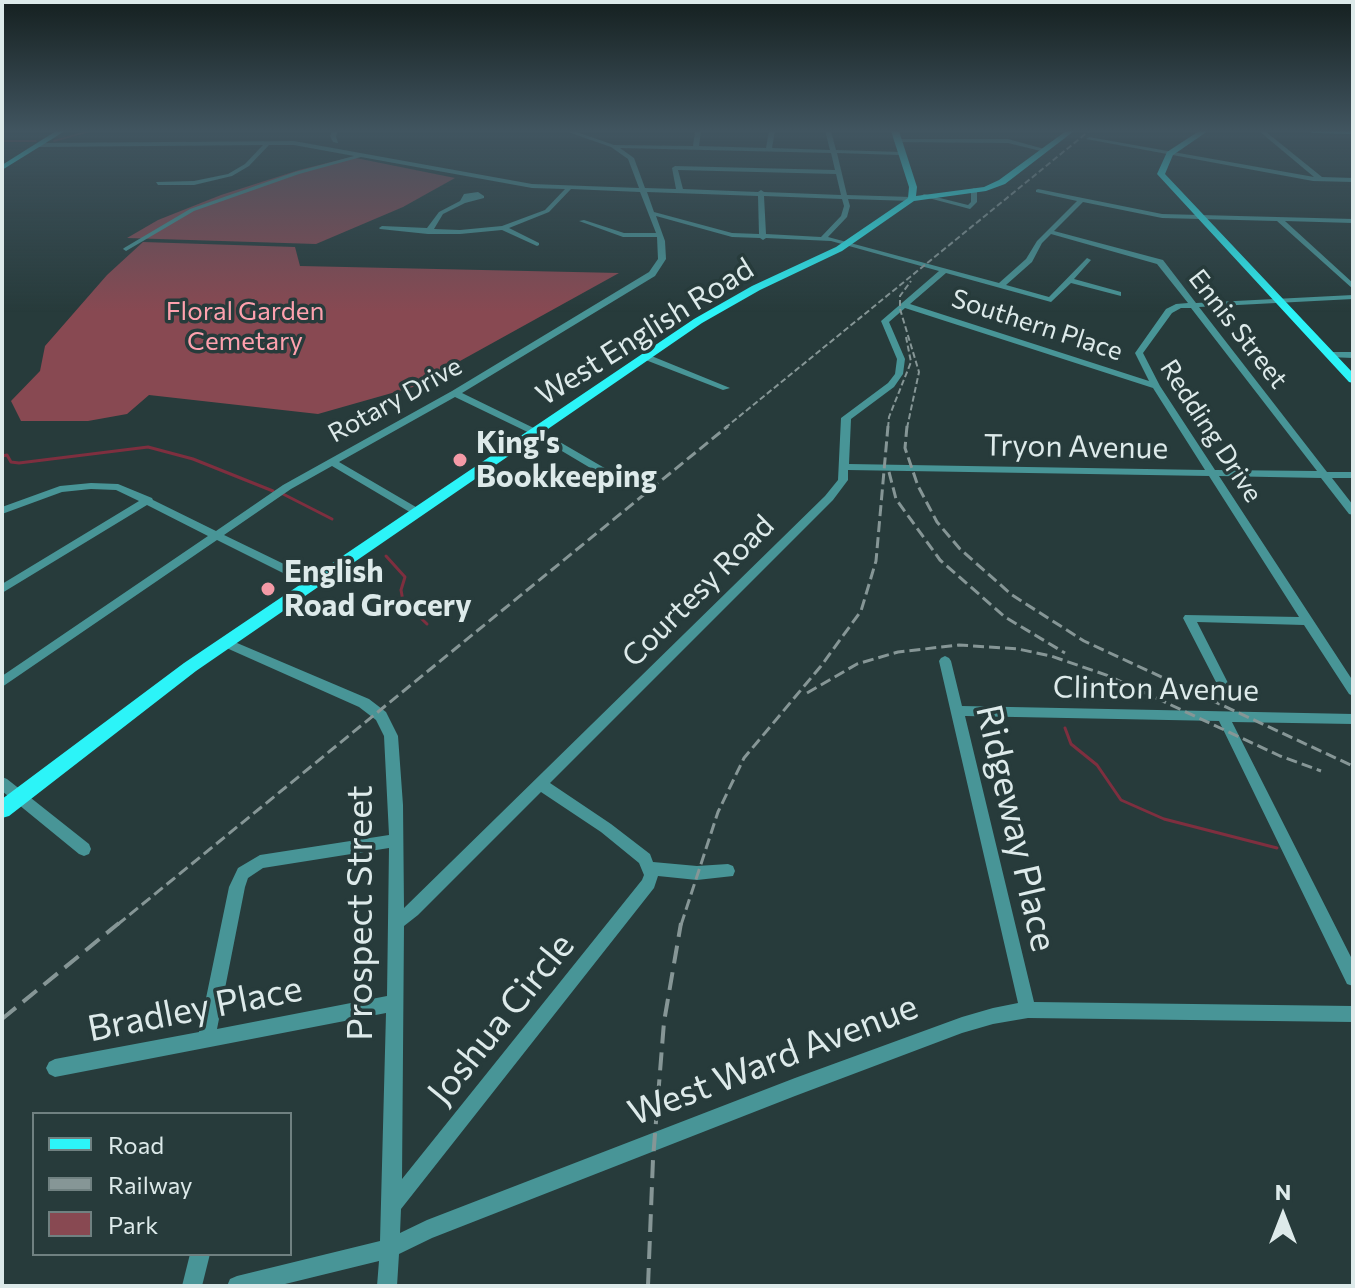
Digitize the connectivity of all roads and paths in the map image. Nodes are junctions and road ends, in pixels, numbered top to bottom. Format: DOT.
graph roads {
  1 [pos="249,191"];
  2 [pos="566,191"];
  3 [pos="642,191"];
  4 [pos="689,191"];
  5 [pos="845,191"];
  6 [pos="913,191"];
  7 [pos="920,191"];
  8 [pos="963,191"];
  9 [pos="974,191"];
  10 [pos="1038,191"];
  11 [pos="1178,191"];
  12 [pos="761,192"];
  13 [pos="846,195"];
  14 [pos="926,195"];
  15 [pos="912,199"];
  16 [pos="1081,200"];
  17 [pos="463,202"];
  18 [pos="652,213"];
  19 [pos="1202,216"];
  20 [pos="1279,219"];
  21 [pos="582,221"];
  22 [pos="1353,221"];
  23 [pos="382,228"];
  24 [pos="503,228"];
  25 [pos="428,232"];
  26 [pos="1050,232"];
  27 [pos="660,235"];
  28 [pos="763,238"];
  29 [pos="823,238"];
  30 [pos="848,243"];
  31 [pos="537,244"];
  32 [pos="126,249"];
  33 [pos="1087,260"];
  34 [pos="945,270"];
  35 [pos="1069,280"];
  36 [pos="1001,286"];
  37 [pos="1353,287"];
  38 [pos="1118,294"];
  39 [pos="1353,297"];
  40 [pos="1279,301"];
  41 [pos="1191,304"];
  42 [pos="905,305"];
  43 [pos="1331,355"];
  44 [pos="1353,355"];
  45 [pos="646,357"];
  46 [pos="1353,380"];
  47 [pos="1156,386"];
  48 [pos="726,388"];
  49 [pos="455,393"];
  50 [pos="535,432"];
  51 [pos="331,461"];
  52 [pos="846,467"];
  53 [pos="1212,473"];
  54 [pos="1353,475"];
  55 [pos="1325,476"];
  56 [pos="623,483"];
  57 [pos="148,500"];
  58 [pos="2,511"];
  59 [pos="417,512"];
  60 [pos="1353,512"];
  61 [pos="217,535"];
  62 [pos="313,583"];
  63 [pos="2,589"];
  64 [pos="1308,621"];
  65 [pos="226,643"];
  66 [pos="945,661"];
  67 [pos="2,682"];
  68 [pos="1222,683"];
  69 [pos="1353,691"];
  70 [pos="958,711"];
  71 [pos="1223,717"];
  72 [pos="1353,719"];
  73 [pos="2,783"];
  74 [pos="540,784"];
  75 [pos="19,797"];
  76 [pos="2,810"];
  77 [pos="395,840"];
  78 [pos="84,849"];
  79 [pos="649,868"];
  80 [pos="728,871"];
  81 [pos="396,922"];
  82 [pos="1353,978"];
  83 [pos="394,1003"];
  84 [pos="1028,1010"];
  85 [pos="1353,1014"];
  86 [pos="206,1039"];
  87 [pos="55,1068"];
  88 [pos="392,1206"];
  89 [pos="390,1248"];
  90 [pos="200,1256"];
  91 [pos="192,1286"];
  92 [pos="237,1286"];
  93 [pos="387,1286"];
  1 -- 32 [label="street"];
  2 -- 24 [label="street"];
  3 -- 18 [label="street"];
  4 -- 12 [label="street"];
  5 -- 13 [label="street"];
  6 -- 15 [label="main road"];
  7 -- 14 [label="main road"];
  8 -- 14 [label="main road"];
  9 -- 14 [label="street"];
  10 -- 16 [label="street"];
  11 -- 19 [label="main road"];
  12 -- 13 [label="street"];
  12 -- 28 [label="street"];
  13 -- 15 [label="street"];
  13 -- 29 [label="street"];
  14 -- 15 [label="main road"];
  15 -- 30 [label="main road, West English Road"];
  16 -- 19 [label="street"];
  16 -- 26 [label="street"];
  17 -- 25 [label="street"];
  18 -- 27 [label="street"];
  18 -- 28 [label="street"];
  19 -- 20 [label="street"];
  19 -- 40 [label="main road"];
  20 -- 22 [label="street"];
  20 -- 37 [label="street"];
  21 -- 27 [label="street"];
  23 -- 25 [label="street"];
  24 -- 25 [label="street"];
  24 -- 31 [label="street"];
  26 -- 36 [label="street"];
  26 -- 41 [label="street, Ennis Street"];
  27 -- 49 [label="street, Rotary Drive"];
  28 -- 29 [label="street"];
  29 -- 30 [label="street"];
  30 -- 34 [label="street"];
  30 -- 45 [label="main road, West English Road"];
  33 -- 35 [label="street"];
  34 -- 36 [label="street"];
  34 -- 42 [label="street"];
  35 -- 36 [label="street"];
  35 -- 38 [label="street"];
  39 -- 40 [label="street"];
  40 -- 41 [label="street"];
  40 -- 43 [label="main road"];
  41 -- 47 [label="street, Redding Drive"];
  41 -- 55 [label="street, Ennis Street"];
  42 -- 47 [label="street, Southern Place"];
  42 -- 52 [label="street"];
  43 -- 44 [label="street"];
  43 -- 46 [label="main road"];
  45 -- 48 [label="street"];
  45 -- 50 [label="main road, West English Road"];
  47 -- 53 [label="street, Redding Drive"];
  49 -- 50 [label="street"];
  49 -- 51 [label="street, Rotary Drive"];
  50 -- 56 [label="street"];
  50 -- 59 [label="main road, West English Road"];
  51 -- 59 [label="street"];
  51 -- 61 [label="street, Rotary Drive"];
  52 -- 53 [label="street, Tryon Avenue"];
  52 -- 74 [label="street, Courtesy Road"];
  53 -- 55 [label="street, Tryon Avenue"];
  53 -- 64 [label="street, Redding Drive"];
  54 -- 55 [label="street, Tryon Avenue"];
  55 -- 60 [label="street, Ennis Street"];
  57 -- 58 [label="street"];
  57 -- 61 [label="street"];
  57 -- 63 [label="street"];
  59 -- 62 [label="main road, West English Road"];
  61 -- 62 [label="street"];
  61 -- 67 [label="street, Rotary Drive"];
  62 -- 65 [label="main road, West English Road"];
  64 -- 68 [label="street"];
  64 -- 69 [label="street, Redding Drive"];
  65 -- 75 [label="main road, West English Road"];
  65 -- 77 [label="street, Prospect Street"];
  66 -- 70 [label="street, Ridgeway Place"];
  70 -- 71 [label="street, Clinton Avenue"];
  70 -- 84 [label="street, Ridgeway Place"];
  71 -- 72 [label="street, Clinton Avenue"];
  71 -- 82 [label="street"];
  73 -- 75 [label="street"];
  74 -- 79 [label="street"];
  74 -- 81 [label="street, Courtesy Road"];
  75 -- 76 [label="main road, West English Road"];
  75 -- 78 [label="street"];
  77 -- 81 [label="street, Prospect Street"];
  77 -- 86 [label="street"];
  79 -- 80 [label="street"];
  79 -- 88 [label="street, Joshua Circle"];
  81 -- 83 [label="street, Prospect Street"];
  83 -- 86 [label="street, Bradley Place"];
  83 -- 88 [label="street, Prospect Street"];
  84 -- 85 [label="street, West Ward Avenue"];
  84 -- 89 [label="street, West Ward Avenue"];
  86 -- 87 [label="street, Bradley Place"];
  88 -- 89 [label="street, Prospect Street"];
  89 -- 92 [label="street, West Ward Avenue"];
  89 -- 93 [label="street, Prospect Street"];
  90 -- 91 [label="street"];
}
